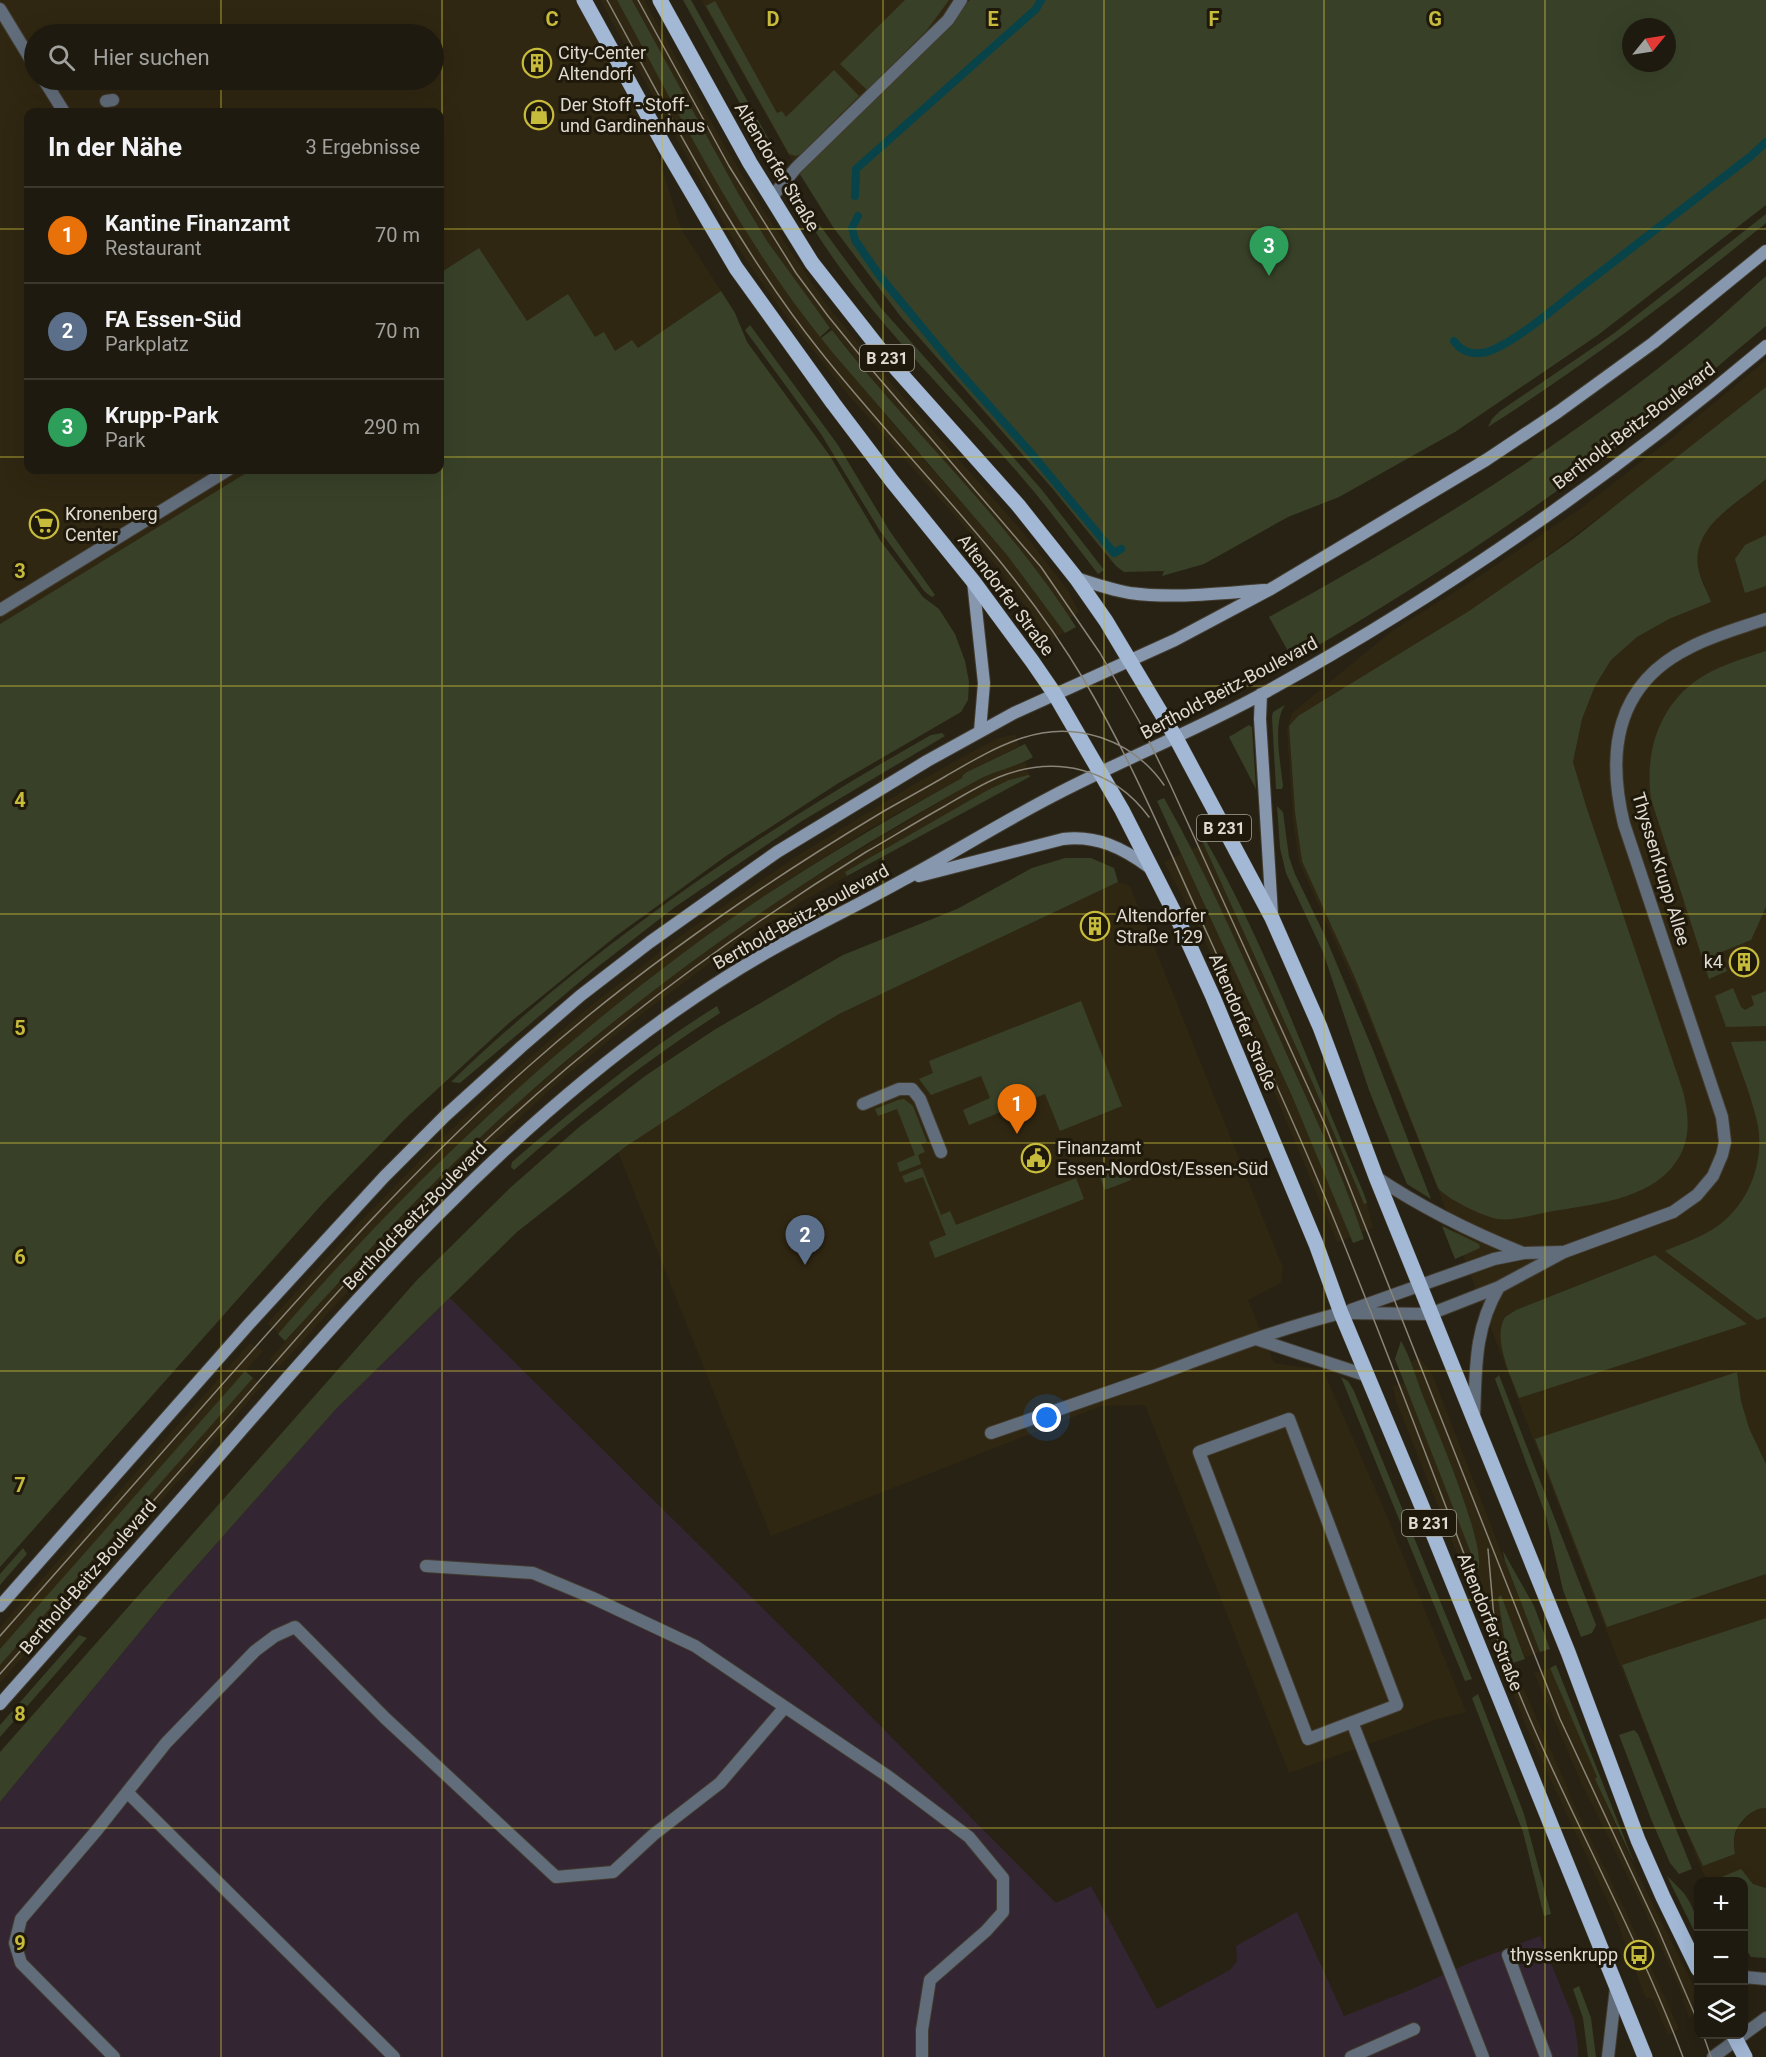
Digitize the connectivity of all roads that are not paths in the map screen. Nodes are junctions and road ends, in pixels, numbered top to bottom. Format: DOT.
graph roads {
  1 [pos="584,0"];
  2 [pos="660,0"];
  3 [pos="961,0"];
  4 [pos="0,9"];
  5 [pos="24,49"];
  6 [pos="50,90"];
  7 [pos="62,108"];
  8 [pos="771,198"];
  9 [pos="1766,251"];
  10 [pos="1766,346"];
  11 [pos="221,474"];
  12 [pos="1076,578"];
  13 [pos="973,581"];
  14 [pos="1269,590"];
  15 [pos="0,610"];
  16 [pos="1766,619"];
  17 [pos="1130,660"];
  18 [pos="1054,693"];
  19 [pos="1262,694"];
  20 [pos="980,731"];
  21 [pos="1176,738"];
  22 [pos="1101,773"];
  23 [pos="1152,869"];
  24 [pos="901,882"];
  25 [pos="1272,918"];
  26 [pos="862,1104"];
  27 [pos="942,1152"];
  28 [pos="1376,1177"];
  29 [pos="1564,1252"];
  30 [pos="1524,1253"];
  31 [pos="1419,1285"];
  32 [pos="1499,1287"];
  33 [pos="1341,1313"];
  34 [pos="1430,1314"];
  35 [pos="1256,1339"];
  36 [pos="1368,1376"];
  37 [pos="1473,1417"];
  38 [pos="991,1433"];
  39 [pos="426,1566"];
  40 [pos="0,1606"];
  41 [pos="0,1704"];
  42 [pos="785,1707"];
  43 [pos="1352,1722"];
  44 [pos="127,1792"];
  45 [pos="1508,1955"];
  46 [pos="1694,1959"];
  47 [pos="1748,1977"];
  48 [pos="1766,1979"];
  49 [pos="1616,1988"];
  50 [pos="1766,2018"];
  51 [pos="1414,2029"];
  52 [pos="1748,2029"];
  53 [pos="1733,2039"];
  54 [pos="1736,2039"];
  55 [pos="114,2057"];
  56 [pos="394,2057"];
  57 [pos="922,2057"];
  58 [pos="1351,2057"];
  59 [pos="1483,2057"];
  60 [pos="1546,2057"];
  61 [pos="1608,2057"];
  62 [pos="1645,2057"];
  63 [pos="1713,2057"];
  64 [pos="1745,2057"];
  1 -- 13 [label="main road, Altendorfer Straße / B 231"];
  2 -- 8 [label="main road, Altendorfer Straße / B 231"];
  3 -- 8 [label="street"];
  4 -- 5 [label="street"];
  6 -- 7 [label="street"];
  8 -- 12 [label="main road, Altendorfer Straße / B 231"];
  9 -- 14 [label="main road"];
  10 -- 19 [label="main road, Berthold-Beitz-Boulevard"];
  11 -- 15 [label="street"];
  12 -- 14 [label="main road"];
  12 -- 17 [label="main road, Altendorfer Straße / B 231"];
  13 -- 18 [label="main road, Altendorfer Straße / B 231"];
  13 -- 20 [label="main road"];
  14 -- 17 [label="main road"];
  16 -- 29 [label="street, ThyssenKrupp Allee"];
  17 -- 18 [label="main road"];
  17 -- 21 [label="main road, Altendorfer Straße / B 231"];
  18 -- 20 [label="main road"];
  18 -- 22 [label="main road, Altendorfer Straße / B 231"];
  19 -- 21 [label="main road, Berthold-Beitz-Boulevard"];
  19 -- 25 [label="main road"];
  20 -- 40 [label="main road"];
  21 -- 22 [label="main road, Berthold-Beitz-Boulevard"];
  21 -- 25 [label="main road, Altendorfer Straße / B 231"];
  22 -- 23 [label="main road, Altendorfer Straße / B 231"];
  22 -- 24 [label="main road, Berthold-Beitz-Boulevard"];
  23 -- 24 [label="main road"];
  23 -- 33 [label="main road, Altendorfer Straße / B 231"];
  24 -- 41 [label="main road, Berthold-Beitz-Boulevard"];
  25 -- 28 [label="main road, Altendorfer Straße / B 231"];
  26 -- 27 [label="street"];
  28 -- 30 [label="street, ThyssenKrupp Allee"];
  28 -- 31 [label="main road, Altendorfer Straße / B 231"];
  29 -- 30 [label="street, ThyssenKrupp Allee"];
  29 -- 32 [label="street, ThyssenKrupp Allee"];
  30 -- 31 [label="street, ThyssenKrupp Allee"];
  31 -- 33 [label="street, ThyssenKrupp Allee"];
  31 -- 34 [label="main road, Altendorfer Straße / B 231"];
  32 -- 34 [label="street, ThyssenKrupp Allee"];
  32 -- 37 [label="street"];
  33 -- 34 [label="street, ThyssenKrupp Allee"];
  33 -- 35 [label="street"];
  33 -- 36 [label="main road, Altendorfer Straße / B 231"];
  34 -- 37 [label="main road, Altendorfer Straße / B 231"];
  35 -- 36 [label="street"];
  35 -- 38 [label="street"];
  36 -- 49 [label="main road, Altendorfer Straße / B 231"];
  37 -- 46 [label="main road, Altendorfer Straße / B 231"];
  39 -- 42 [label="street"];
  42 -- 44 [label="street"];
  42 -- 57 [label="street"];
  43 -- 43 [label="street"];
  43 -- 59 [label="street"];
  44 -- 55 [label="street"];
  44 -- 56 [label="street"];
  45 -- 60 [label="street"];
  47 -- 48 [label="street"];
  49 -- 61 [label="street"];
  49 -- 62 [label="main road, Altendorfer Straße / B 231"];
  50 -- 52 [label="street"];
  51 -- 58 [label="street"];
  53 -- 63 [label="street"];
  54 -- 64 [label="main road"];
}
